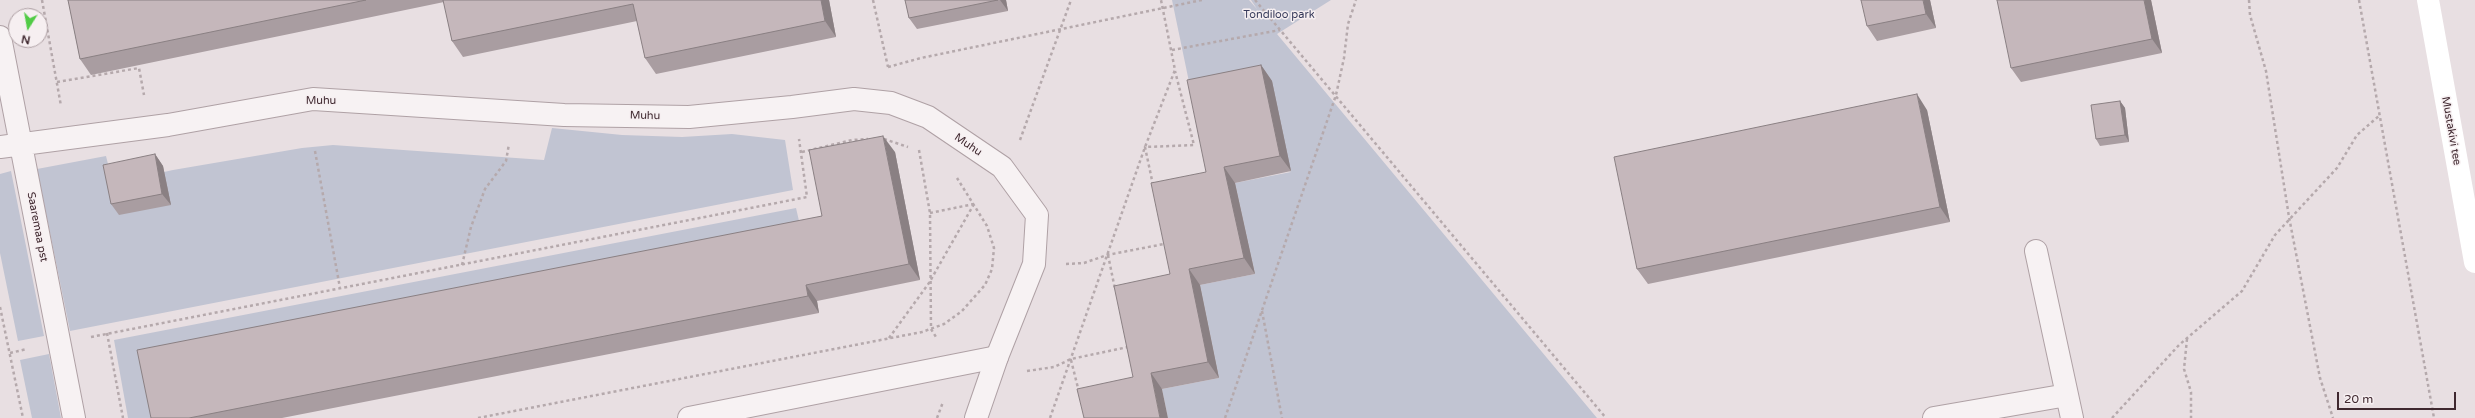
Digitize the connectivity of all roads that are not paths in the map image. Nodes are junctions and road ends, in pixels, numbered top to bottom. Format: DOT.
graph roads {
  1 [pos="2428,0"];
  2 [pos="0,37"];
  3 [pos="10,145"];
  4 [pos="2036,251"];
  5 [pos="2475,262"];
  6 [pos="993,367"];
  7 [pos="2067,395"];
  8 [pos="74,418"];
  9 [pos="689,418"];
  10 [pos="976,418"];
  11 [pos="1934,418"];
  12 [pos="2072,418"];
  1 -- 5 [label="main road, Mustakivi tee"];
  2 -- 3 [label="street, Saaremaa pst"];
  3 -- 6 [label="street, Muhu"];
  3 -- 8 [label="street, Saaremaa pst"];
  4 -- 7 [label="street"];
  6 -- 9 [label="street"];
  6 -- 10 [label="street, Muhu"];
  7 -- 11 [label="street"];
  7 -- 12 [label="street"];
}
